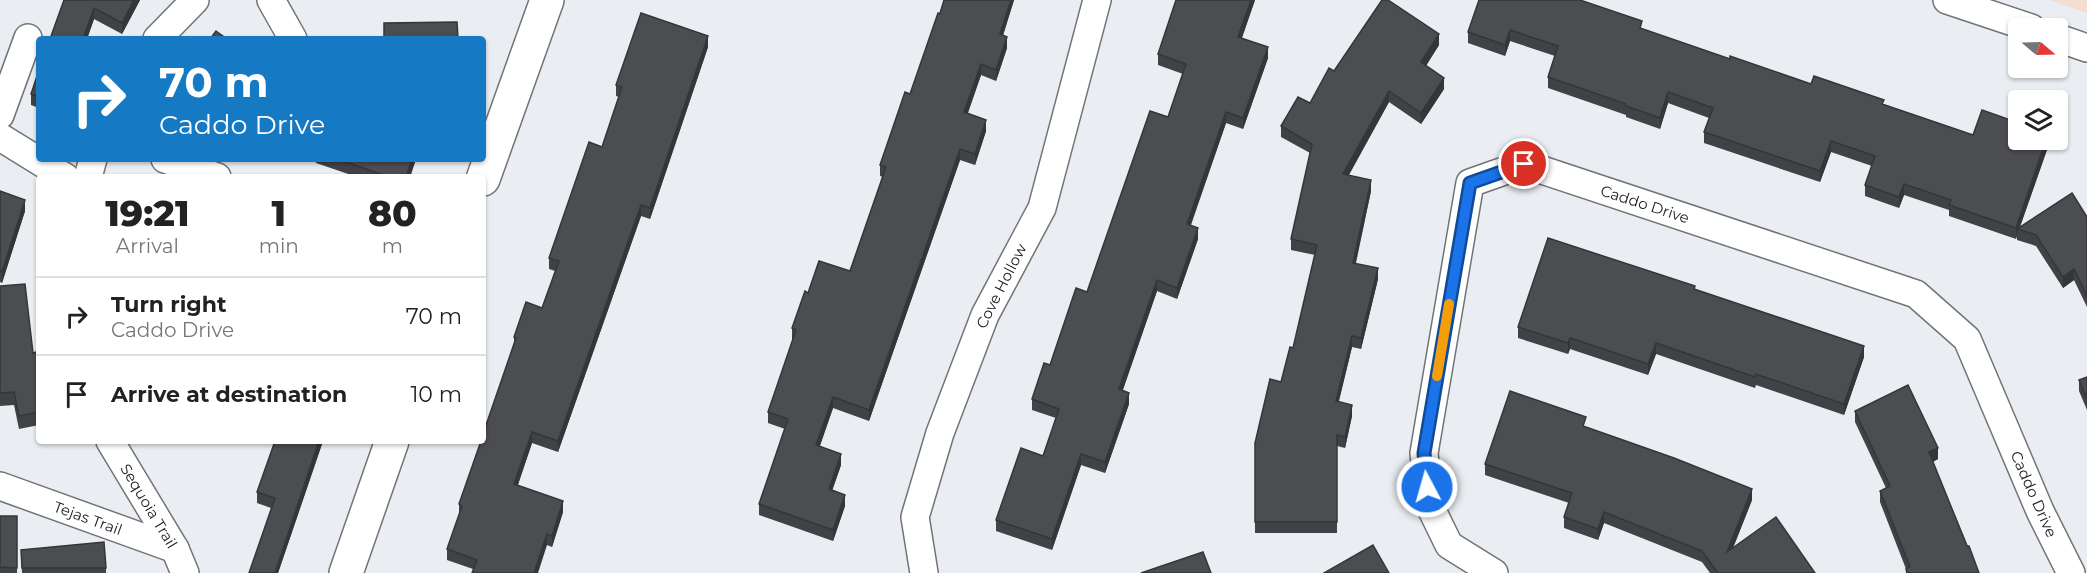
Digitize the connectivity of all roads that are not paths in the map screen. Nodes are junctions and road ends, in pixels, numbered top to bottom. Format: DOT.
graph roads {
  1 [pos="195,0"];
  2 [pos="271,0"];
  3 [pos="547,0"];
  4 [pos="1097,0"];
  5 [pos="1947,0"];
  6 [pos="2008,20"];
  7 [pos="160,36"];
  8 [pos="291,36"];
  9 [pos="28,38"];
  10 [pos="2068,41"];
  11 [pos="2087,48"];
  12 [pos="0,115"];
  13 [pos="0,137"];
  14 [pos="36,159"];
  15 [pos="41,162"];
  16 [pos="174,162"];
  17 [pos="60,174"];
  18 [pos="208,174"];
  19 [pos="485,174"];
  20 [pos="112,444"];
  21 [pos="391,444"];
  22 [pos="0,486"];
  23 [pos="180,561"];
  24 [pos="346,573"];
  25 [pos="924,573"];
  26 [pos="1494,573"];
  27 [pos="2071,573"];
  1 -- 7 [label="street"];
  2 -- 8 [label="street"];
  3 -- 19 [label="street"];
  4 -- 25 [label="street, Cove Hollow"];
  5 -- 6 [label="street"];
  9 -- 12 [label="street"];
  10 -- 11 [label="street"];
  13 -- 14 [label="street"];
  15 -- 17 [label="street"];
  16 -- 18 [label="street"];
  20 -- 23 [label="street, Sequoia Trail"];
  21 -- 24 [label="street"];
  22 -- 23 [label="street, Tejas Trail"];
  26 -- 27 [label="street, Caddo Drive"];
}
